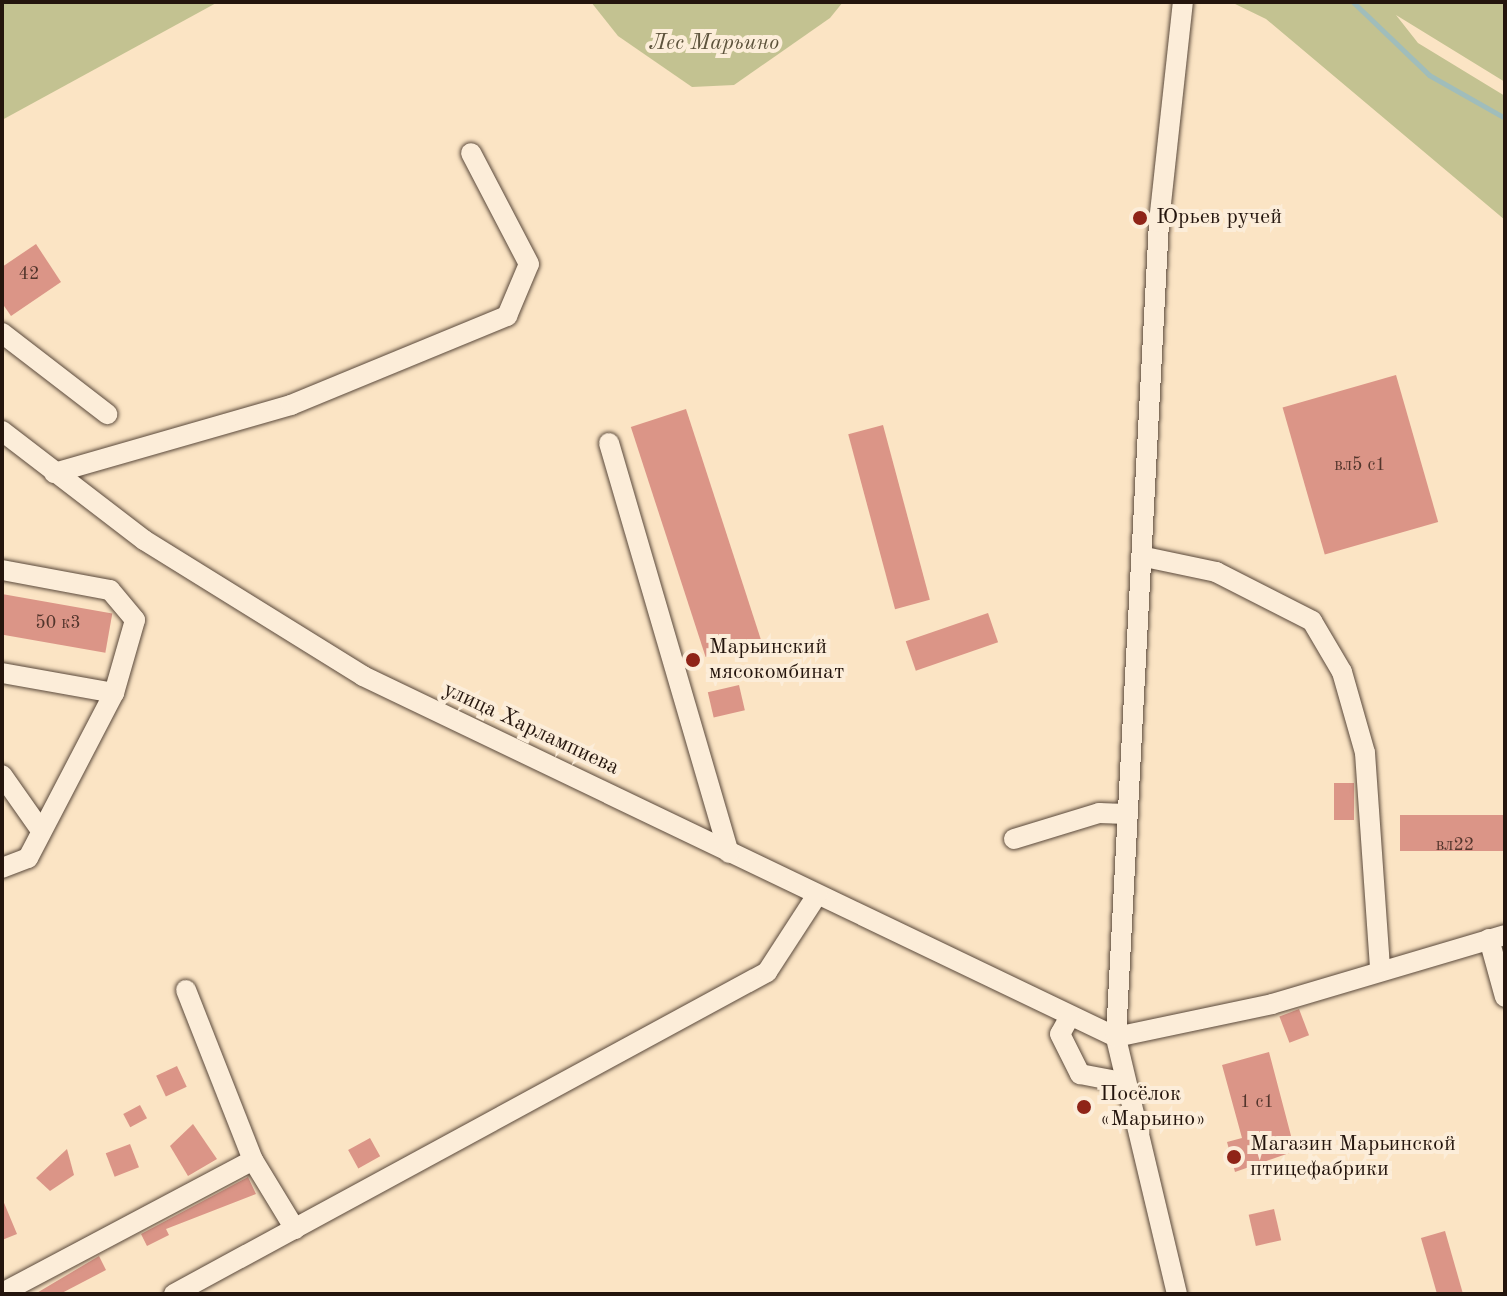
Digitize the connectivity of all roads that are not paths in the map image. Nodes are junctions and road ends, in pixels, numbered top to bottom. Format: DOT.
graph roads {
  1 [pos="1183,2"];
  2 [pos="471,153"];
  3 [pos="2,333"];
  4 [pos="107,414"];
  5 [pos="2,431"];
  6 [pos="609,443"];
  7 [pos="54,473"];
  8 [pos="1145,557"];
  9 [pos="2,570"];
  10 [pos="2,673"];
  11 [pos="114,693"];
  12 [pos="2,775"];
  13 [pos="1123,814"];
  14 [pos="40,829"];
  15 [pos="1014,839"];
  16 [pos="729,853"];
  17 [pos="2,868"];
  18 [pos="817,895"];
  19 [pos="1497,937"];
  20 [pos="1380,970"];
  21 [pos="186,990"];
  22 [pos="1505,997"];
  23 [pos="1069,1018"];
  24 [pos="1116,1037"];
  25 [pos="1122,1082"];
  26 [pos="253,1160"];
  27 [pos="295,1229"];
  28 [pos="2,1293"];
  29 [pos="174,1294"];
  30 [pos="1177,1294"];
  1 -- 8 [label="street"];
  2 -- 7 [label="street"];
  3 -- 4 [label="street"];
  5 -- 7 [label="street, улица Харлампиева"];
  6 -- 16 [label="street"];
  7 -- 16 [label="street, улица Харлампиева"];
  8 -- 13 [label="street"];
  8 -- 20 [label="street"];
  9 -- 11 [label="street"];
  10 -- 11 [label="street"];
  11 -- 14 [label="street"];
  12 -- 14 [label="street"];
  13 -- 15 [label="street"];
  13 -- 24 [label="street"];
  14 -- 17 [label="street"];
  16 -- 18 [label="street, улица Харлампиева"];
  18 -- 23 [label="street, улица Харлампиева"];
  18 -- 27 [label="street"];
  19 -- 20 [label="street"];
  19 -- 22 [label="street"];
  20 -- 24 [label="street"];
  21 -- 26 [label="street"];
  23 -- 24 [label="street, улица Харлампиева"];
  23 -- 25 [label="street"];
  24 -- 25 [label="street"];
  25 -- 30 [label="street"];
  26 -- 27 [label="street"];
  26 -- 28 [label="street"];
  27 -- 29 [label="street"];
}
